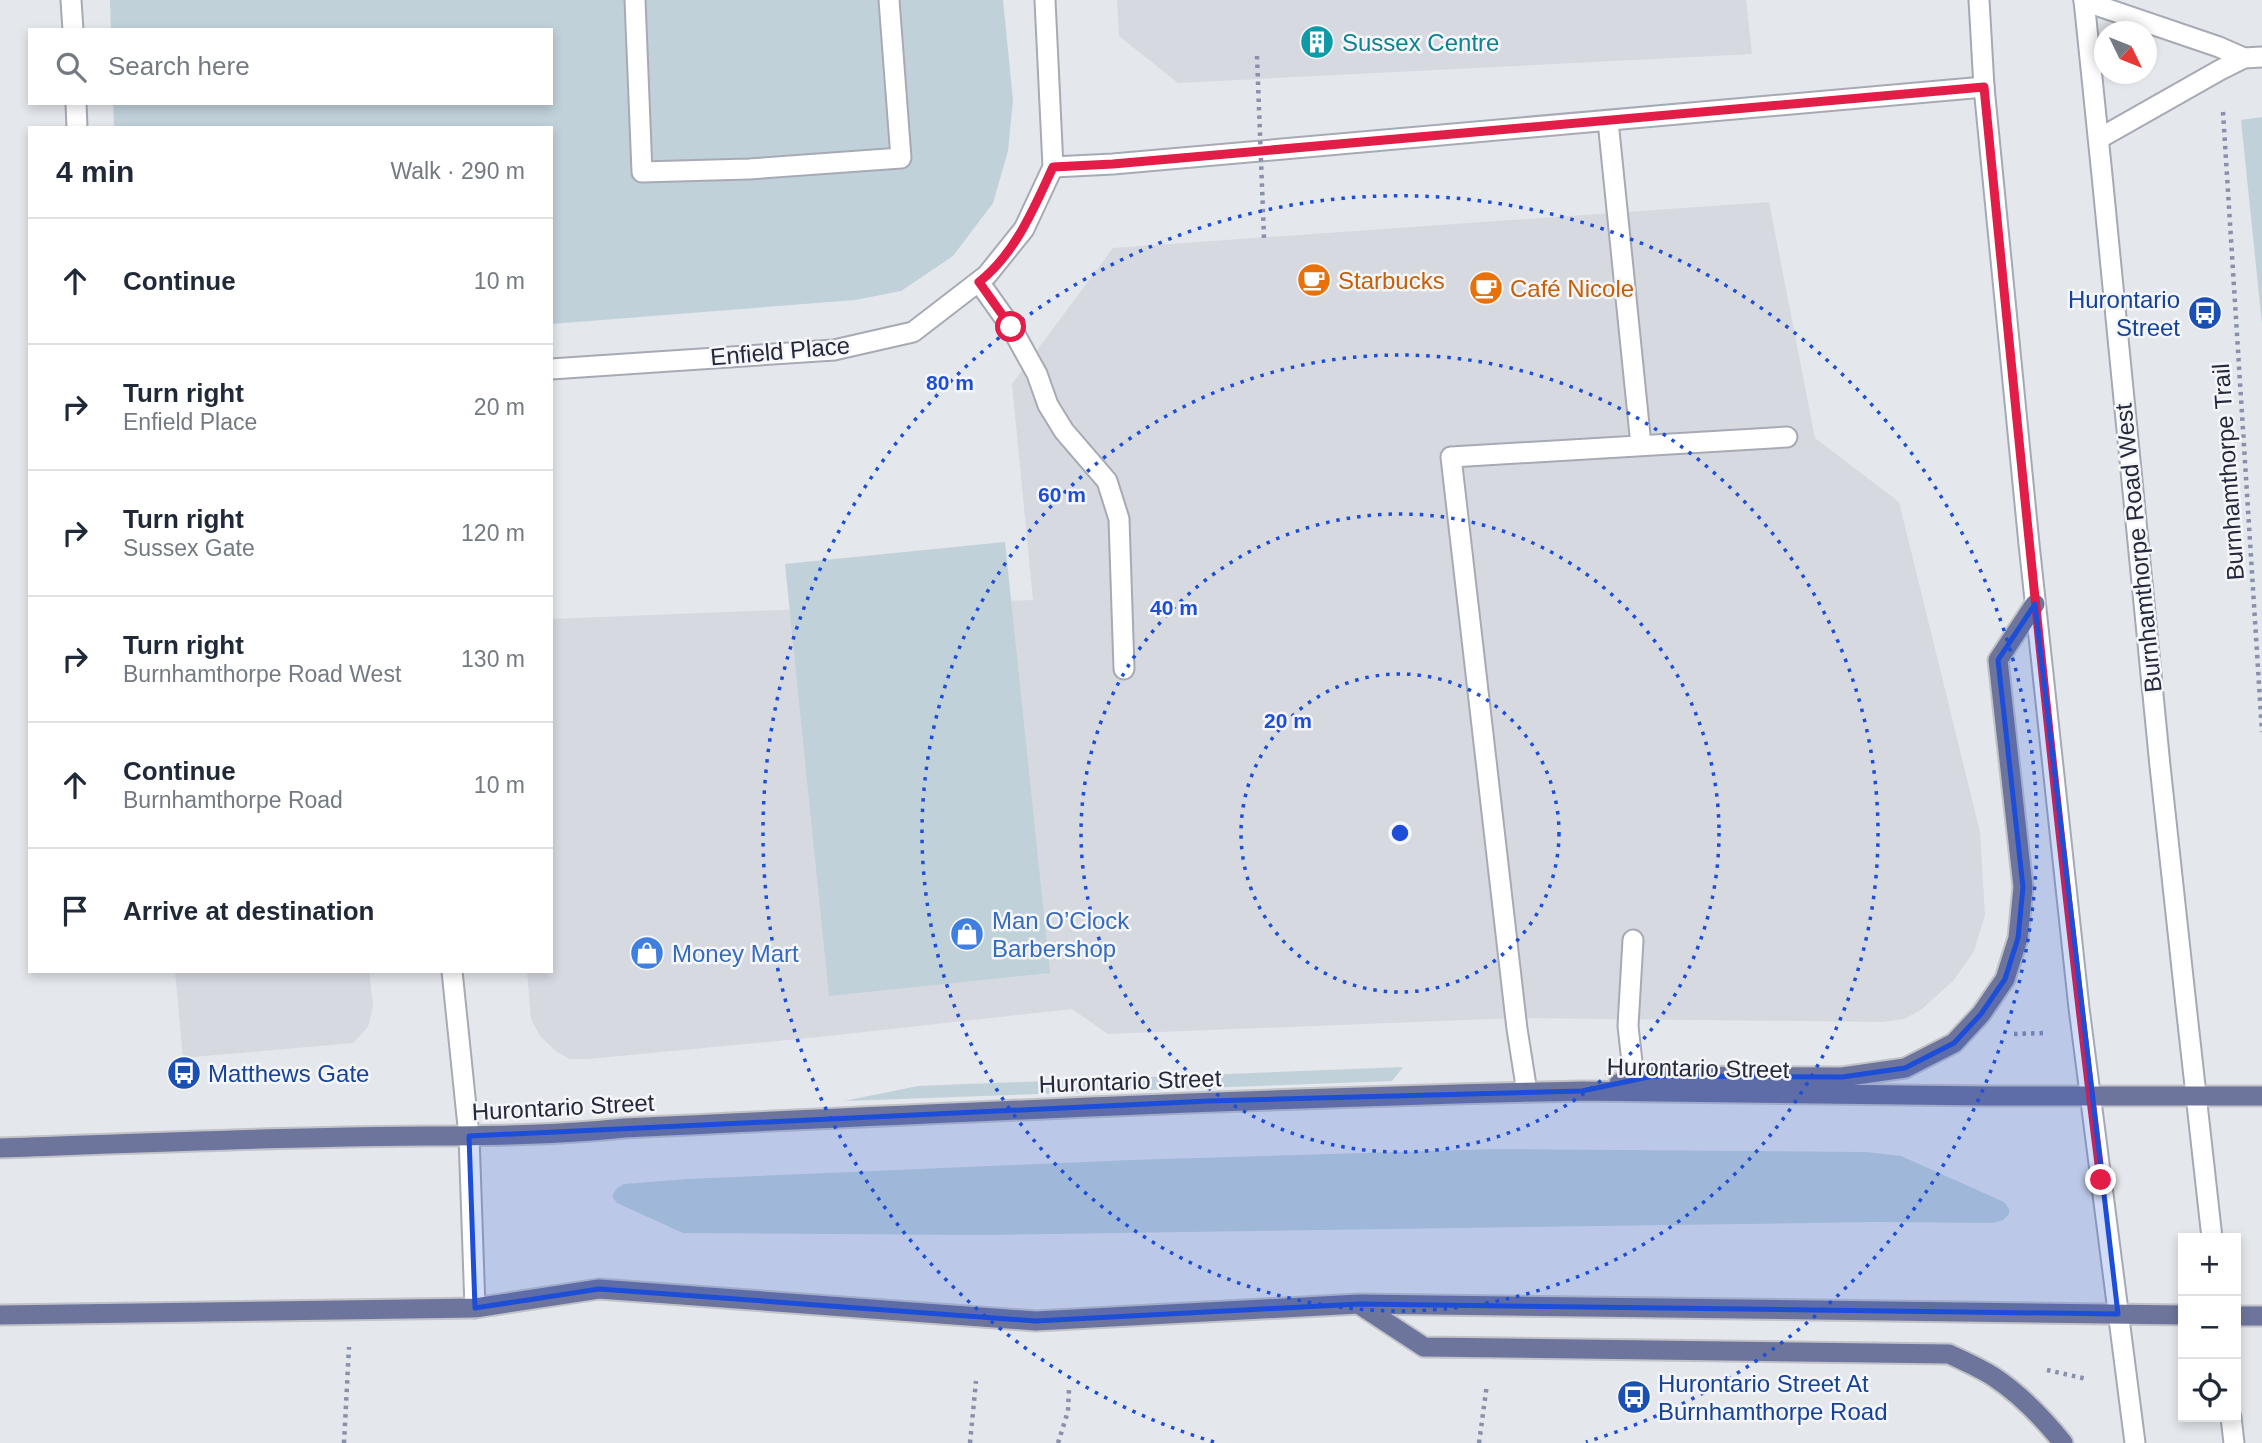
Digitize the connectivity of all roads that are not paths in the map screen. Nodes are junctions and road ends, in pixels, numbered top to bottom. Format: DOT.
graph roads {
  1 [pos="71,0"];
  2 [pos="635,0"];
  3 [pos="889,0"];
  4 [pos="1045,0"];
  5 [pos="1979,0"];
  6 [pos="2084,1"];
  7 [pos="73,28"];
  8 [pos="2253,58"];
  9 [pos="1984,87"];
  10 [pos="76,105"];
  11 [pos="1608,121"];
  12 [pos="77,126"];
  13 [pos="2100,138"];
  14 [pos="1053,167"];
  15 [pos="979,282"];
  16 [pos="553,369"];
  17 [pos="1787,436"];
  18 [pos="1641,445"];
  19 [pos="2035,604"];
  20 [pos="1124,669"];
  21 [pos="1633,940"];
  22 [pos="452,973"];
  23 [pos="1634,1080"];
  24 [pos="1582,1091"];
  25 [pos="1527,1092"];
  26 [pos="2090,1096"];
  27 [pos="2196,1096"];
  28 [pos="2262,1096"];
  29 [pos="469,1136"];
  30 [pos="0,1148"];
  31 [pos="2210,1233"];
  32 [pos="1360,1304"];
  33 [pos="475,1308"];
  34 [pos="2118,1314"];
  35 [pos="0,1315"];
  36 [pos="2178,1315"];
  37 [pos="2241,1316"];
  38 [pos="2262,1316"];
  39 [pos="2232,1422"];
  40 [pos="2063,1443"];
  41 [pos="2135,1443"];
  42 [pos="2234,1443"];
  1 -- 7 [label="main road"];
  2 -- 3 [label="main road"];
  4 -- 14 [label="main road, Enfield Place"];
  5 -- 9 [label="main road"];
  6 -- 8 [label="main road"];
  6 -- 13 [label="main road, Burnhamthorpe Road West"];
  8 -- 13 [label="main road"];
  9 -- 11 [label="main road"];
  9 -- 19 [label="main road"];
  10 -- 12 [label="main road"];
  11 -- 14 [label="main road"];
  11 -- 18 [label="main road"];
  13 -- 27 [label="main road, Burnhamthorpe Road West"];
  14 -- 15 [label="main road, Enfield Place"];
  15 -- 16 [label="main road, Enfield Place"];
  15 -- 20 [label="main road"];
  17 -- 18 [label="main road"];
  18 -- 25 [label="main road"];
  19 -- 23 [label="main road"];
  19 -- 26 [label="main road"];
  21 -- 23 [label="main road"];
  22 -- 29 [label="main road"];
  23 -- 24 [label="main road"];
  24 -- 25 [label="main road, Hurontario Street"];
  24 -- 26 [label="main road, Hurontario Street"];
  25 -- 29 [label="main road, Hurontario Street"];
  26 -- 27 [label="main road, Hurontario Street"];
  26 -- 34 [label="main road"];
  27 -- 28 [label="main road, Hurontario Street"];
  27 -- 31 [label="main road, Burnhamthorpe Road West"];
  29 -- 30 [label="main road, Hurontario Street"];
  29 -- 33 [label="main road"];
  32 -- 33 [label="main road"];
  32 -- 34 [label="main road"];
  32 -- 40 [label="main road"];
  33 -- 35 [label="main road"];
  34 -- 36 [label="main road"];
  34 -- 41 [label="main road"];
  37 -- 38 [label="main road"];
  39 -- 42 [label="main road"];
}
